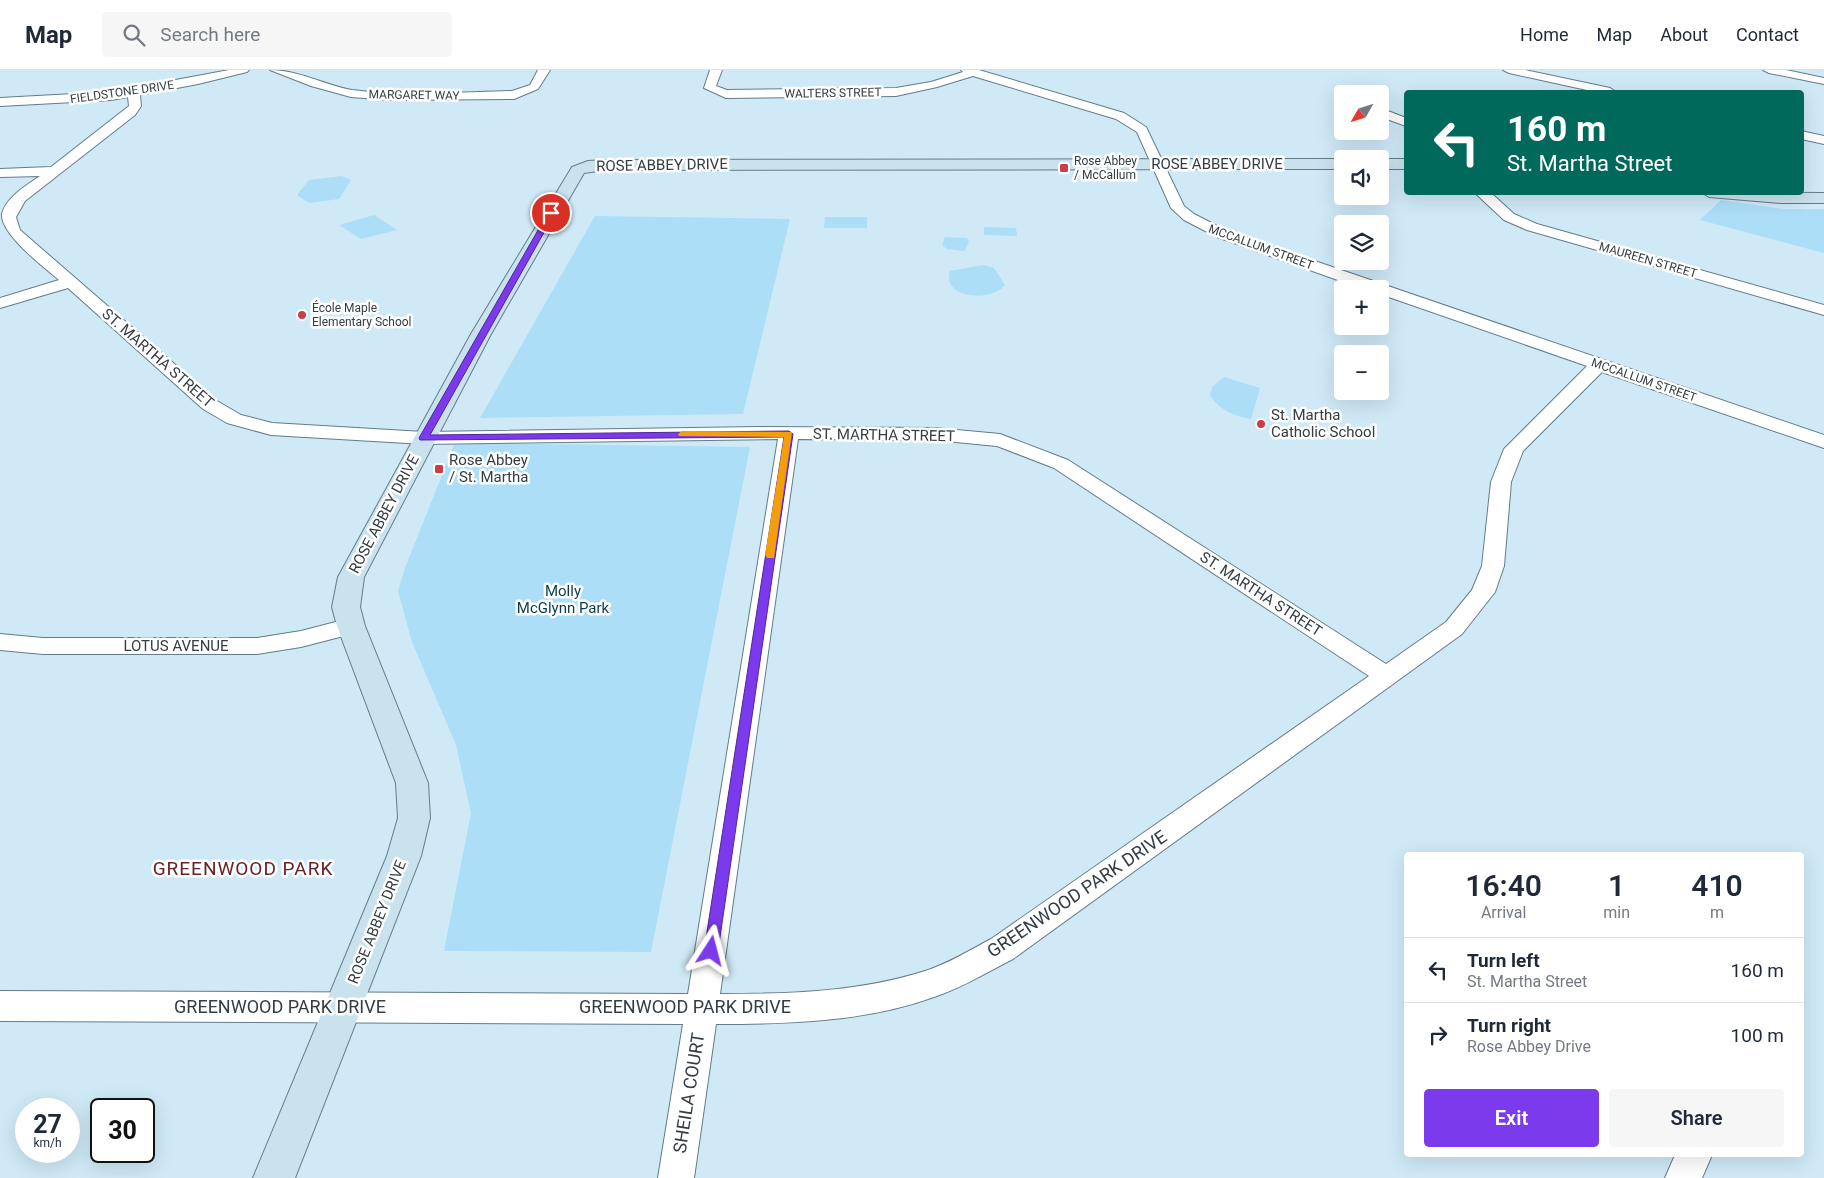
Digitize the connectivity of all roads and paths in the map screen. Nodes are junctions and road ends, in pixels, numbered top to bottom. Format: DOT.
graph roads {
  1 [pos="243,70"];
  2 [pos="276,70"];
  3 [pos="544,70"];
  4 [pos="716,70"];
  5 [pos="1509,70"];
  6 [pos="1769,70"];
  7 [pos="970,71"];
  8 [pos="1824,81"];
  9 [pos="1601,90"];
  10 [pos="134,93"];
  11 [pos="0,102"];
  12 [pos="1389,115"];
  13 [pos="1404,121"];
  14 [pos="1804,136"];
  15 [pos="1824,140"];
  16 [pos="1158,164"];
  17 [pos="1334,164"];
  18 [pos="1389,164"];
  19 [pos="1404,164"];
  20 [pos="55,171"];
  21 [pos="0,172"];
  22 [pos="1484,195"];
  23 [pos="1744,195"];
  24 [pos="1824,198"];
  25 [pos="1354,280"];
  26 [pos="71,282"];
  27 [pos="1389,292"];
  28 [pos="0,303"];
  29 [pos="1824,310"];
  30 [pos="1600,365"];
  31 [pos="789,434"];
  32 [pos="424,438"];
  33 [pos="1824,442"];
  34 [pos="351,626"];
  35 [pos="0,642"];
  36 [pos="1387,676"];
  37 [pos="0,1007"];
  38 [pos="343,1008"];
  39 [pos="702,1008"];
  40 [pos="1693,1157"];
  41 [pos="274,1178"];
  42 [pos="676,1178"];
  43 [pos="1683,1178"];
  1 -- 10 [label="street, FIELDSTONE DRIVE"];
  2 -- 3 [label="street, MARGARET WAY"];
  4 -- 7 [label="street, WALTERS STREET"];
  5 -- 9 [label="street"];
  6 -- 8 [label="street"];
  7 -- 16 [label="street, MCCALLUM STREET"];
  10 -- 11 [label="street, FIELDSTONE DRIVE"];
  10 -- 20 [label="street, ST. MARTHA STREET"];
  12 -- 13 [label="street"];
  14 -- 15 [label="street"];
  16 -- 17 [label="street, ROSE ABBEY DRIVE"];
  16 -- 25 [label="street, MCCALLUM STREET"];
  16 -- 32 [label="street, ROSE ABBEY DRIVE"];
  18 -- 19 [label="street"];
  20 -- 21 [label="street"];
  20 -- 26 [label="street, ST. MARTHA STREET"];
  22 -- 29 [label="street, MAUREEN STREET"];
  23 -- 24 [label="street"];
  26 -- 28 [label="street"];
  26 -- 32 [label="street, ST. MARTHA STREET"];
  27 -- 30 [label="street, MCCALLUM STREET"];
  30 -- 33 [label="street, MCCALLUM STREET"];
  30 -- 36 [label="street, GREENWOOD PARK DRIVE"];
  31 -- 32 [label="street, ST. MARTHA STREET"];
  31 -- 36 [label="street, ST. MARTHA STREET"];
  31 -- 39 [label="street, SHEILA COURT"];
  32 -- 34 [label="street, ROSE ABBEY DRIVE"];
  34 -- 35 [label="street, LOTUS AVENUE"];
  34 -- 38 [label="street, ROSE ABBEY DRIVE"];
  36 -- 39 [label="street, GREENWOOD PARK DRIVE"];
  37 -- 38 [label="street, GREENWOOD PARK DRIVE"];
  38 -- 39 [label="street, GREENWOOD PARK DRIVE"];
  38 -- 41 [label="street, ROSE ABBEY DRIVE"];
  39 -- 42 [label="street, SHEILA COURT"];
  40 -- 43 [label="street"];
}
